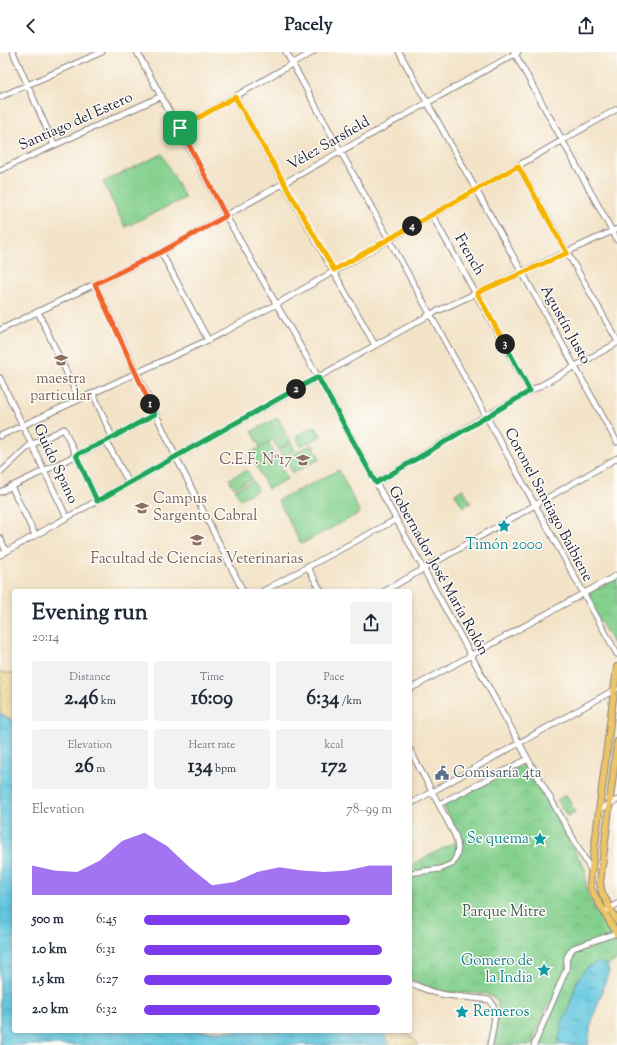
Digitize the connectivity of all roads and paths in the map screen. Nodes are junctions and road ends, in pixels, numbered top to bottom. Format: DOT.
graph roads {
  1 [pos="13,52"];
  2 [pos="102,52"];
  3 [pos="137,52"];
  4 [pos="286,52"];
  5 [pos="314,52"];
  6 [pos="399,52"];
  7 [pos="515,53"];
  8 [pos="293,63"];
  9 [pos="28,84"];
  10 [pos="162,96"];
  11 [pos="0,97"];
  12 [pos="235,97"];
  13 [pos="426,102"];
  14 [pos="617,109"];
  15 [pos="180,128"];
  16 [pos="562,140"];
  17 [pos="54,145"];
  18 [pos="340,152"];
  19 [pos="518,166"];
  20 [pos="0,170"];
  21 [pos="284,184"];
  22 [pos="476,190"];
  23 [pos="432,215"];
  24 [pos="226,216"];
  25 [pos="615,230"];
  26 [pos="389,238"];
  27 [pos="617,240"];
  28 [pos="161,252"];
  29 [pos="567,253"];
  30 [pos="334,270"];
  31 [pos="523,273"];
  32 [pos="95,284"];
  33 [pos="477,293"];
  34 [pos="277,304"];
  35 [pos="38,312"];
  36 [pos="431,314"];
  37 [pos="0,330"];
  38 [pos="208,340"];
  39 [pos="617,340"];
  40 [pos="617,343"];
  41 [pos="375,345"];
  42 [pos="574,366"];
  43 [pos="136,374"];
  44 [pos="318,377"];
  45 [pos="0,378"];
  46 [pos="530,391"];
  47 [pos="93,393"];
  48 [pos="79,399"];
  49 [pos="155,414"];
  50 [pos="486,416"];
  51 [pos="24,425"];
  52 [pos="0,436"];
  53 [pos="112,437"];
  54 [pos="106,441"];
  55 [pos="617,442"];
  56 [pos="32,444"];
  57 [pos="76,455"];
  58 [pos="176,457"];
  59 [pos="617,458"];
  60 [pos="44,470"];
  61 [pos="0,473"];
  62 [pos="129,483"];
  63 [pos="376,483"];
  64 [pos="11,486"];
  65 [pos="0,492"];
  66 [pos="97,501"];
  67 [pos="535,504"];
  68 [pos="66,518"];
  69 [pos="395,520"];
  70 [pos="36,535"];
  71 [pos="0,538"];
  72 [pos="6,551"];
  73 [pos="0,555"];
  74 [pos="307,566"];
  75 [pos="423,569"];
  76 [pos="617,575"];
  77 [pos="242,589"];
  78 [pos="267,589"];
  79 [pos="320,589"];
  80 [pos="388,589"];
  81 [pos="582,593"];
  82 [pos="617,654"];
  83 [pos="470,655"];
  84 [pos="617,667"];
  85 [pos="412,688"];
  86 [pos="615,689"];
  87 [pos="617,742"];
  88 [pos="519,743"];
  89 [pos="412,754"];
  90 [pos="528,760"];
  91 [pos="432,792"];
  92 [pos="617,800"];
  93 [pos="412,803"];
  94 [pos="610,803"];
  95 [pos="439,804"];
  96 [pos="600,809"];
  97 [pos="592,870"];
  98 [pos="412,872"];
  99 [pos="617,904"];
  100 [pos="610,908"];
  101 [pos="604,912"];
  102 [pos="617,921"];
  103 [pos="617,934"];
  104 [pos="412,984"];
  105 [pos="490,1045"];
  106 [pos="534,1045"];
  1 -- 9 [label="street"];
  2 -- 9 [label="street"];
  3 -- 10 [label="street, Gobernador José María Rolón"];
  4 -- 8 [label="street, Coronel Santiago Baibiene"];
  5 -- 8 [label="street"];
  6 -- 13 [label="street, Agustín Justo"];
  7 -- 13 [label="street, Vélez Sarsfield"];
  7 -- 16 [label="street"];
  8 -- 12 [label="street"];
  8 -- 18 [label="street, Coronel Santiago Baibiene"];
  9 -- 11 [label="street"];
  9 -- 17 [label="street"];
  10 -- 15 [label="street, Gobernador José María Rolón"];
  10 -- 17 [label="street, Santiago del Estero"];
  12 -- 15 [label="street"];
  12 -- 21 [label="street"];
  13 -- 18 [label="street, Vélez Sarsfield"];
  13 -- 22 [label="street, Agustín Justo"];
  14 -- 16 [label="street"];
  15 -- 24 [label="street, Gobernador José María Rolón"];
  16 -- 19 [label="street"];
  16 -- 25 [label="street"];
  17 -- 20 [label="street, Santiago del Estero"];
  18 -- 21 [label="street, Vélez Sarsfield"];
  18 -- 26 [label="street, Coronel Santiago Baibiene"];
  19 -- 22 [label="street"];
  19 -- 29 [label="street"];
  21 -- 24 [label="street, Vélez Sarsfield"];
  21 -- 30 [label="street"];
  22 -- 23 [label="street"];
  22 -- 31 [label="street, Agustín Justo"];
  23 -- 26 [label="street"];
  23 -- 33 [label="street, French"];
  24 -- 28 [label="street, Vélez Sarsfield"];
  24 -- 34 [label="street, Gobernador José María Rolón"];
  25 -- 27 [label="street"];
  25 -- 29 [label="street"];
  26 -- 30 [label="street"];
  26 -- 36 [label="street, Coronel Santiago Baibiene"];
  28 -- 32 [label="street, Vélez Sarsfield"];
  28 -- 38 [label="street"];
  29 -- 31 [label="street"];
  29 -- 39 [label="street"];
  30 -- 34 [label="street"];
  30 -- 41 [label="street"];
  31 -- 33 [label="street"];
  31 -- 42 [label="street, Agustín Justo"];
  32 -- 35 [label="street, Vélez Sarsfield"];
  32 -- 43 [label="street"];
  33 -- 36 [label="street"];
  33 -- 46 [label="street, French"];
  34 -- 38 [label="street"];
  34 -- 44 [label="street, Gobernador José María Rolón"];
  35 -- 37 [label="street, Vélez Sarsfield"];
  35 -- 48 [label="street"];
  36 -- 41 [label="street"];
  36 -- 50 [label="street, Coronel Santiago Baibiene"];
  38 -- 43 [label="street"];
  40 -- 42 [label="street"];
  41 -- 44 [label="street"];
  42 -- 46 [label="street"];
  42 -- 55 [label="street, Agustín Justo"];
  43 -- 47 [label="street"];
  43 -- 49 [label="street"];
  44 -- 58 [label="street"];
  44 -- 63 [label="street, Gobernador José María Rolón"];
  45 -- 51 [label="street, Guido Spano"];
  46 -- 50 [label="street"];
  47 -- 48 [label="street"];
  47 -- 53 [label="street"];
  48 -- 51 [label="street"];
  49 -- 53 [label="street"];
  49 -- 58 [label="street"];
  50 -- 63 [label="street"];
  50 -- 67 [label="street, Coronel Santiago Baibiene"];
  51 -- 52 [label="street"];
  51 -- 56 [label="street, Guido Spano"];
  53 -- 54 [label="street"];
  54 -- 57 [label="street"];
  54 -- 62 [label="street"];
  56 -- 57 [label="street"];
  56 -- 60 [label="street, Guido Spano"];
  56 -- 61 [label="street"];
  57 -- 60 [label="street"];
  57 -- 66 [label="street"];
  58 -- 62 [label="street"];
  58 -- 77 [label="street"];
  59 -- 67 [label="street"];
  60 -- 64 [label="street"];
  60 -- 68 [label="street, Guido Spano"];
  62 -- 66 [label="street"];
  63 -- 69 [label="street, Gobernador José María Rolón"];
  64 -- 65 [label="street"];
  64 -- 70 [label="street"];
  66 -- 68 [label="street"];
  67 -- 75 [label="street"];
  67 -- 81 [label="street, Coronel Santiago Baibiene"];
  68 -- 70 [label="street"];
  69 -- 74 [label="street"];
  69 -- 75 [label="street, Gobernador José María Rolón"];
  70 -- 72 [label="street"];
  71 -- 72 [label="street"];
  72 -- 73 [label="street"];
  74 -- 78 [label="street"];
  74 -- 79 [label="street"];
  75 -- 80 [label="street"];
  75 -- 83 [label="street, Gobernador José María Rolón"];
  76 -- 81 [label="street"];
  81 -- 82 [label="street, Coronel Santiago Baibiene"];
  81 -- 83 [label="street"];
  83 -- 85 [label="street"];
  83 -- 88 [label="street, Gobernador José María Rolón"];
  84 -- 86 [label="main road"];
  86 -- 88 [label="street"];
  86 -- 96 [label="main road"];
  87 -- 94 [label="main road"];
  88 -- 90 [label="street, Gobernador José María Rolón"];
  88 -- 91 [label="street"];
  89 -- 91 [label="street"];
  90 -- 95 [label="street"];
  90 -- 97 [label="street, Gobernador José María Rolón"];
  91 -- 93 [label="street"];
  91 -- 95 [label="street"];
  92 -- 94 [label="street"];
  94 -- 96 [label="street"];
  94 -- 100 [label="main road"];
  95 -- 98 [label="street"];
  96 -- 97 [label="main road"];
  97 -- 101 [label="main road"];
  99 -- 100 [label="street"];
  100 -- 101 [label="street"];
  100 -- 102 [label="main road"];
  101 -- 103 [label="main road"];
  103 -- 106 [label="street"];
  104 -- 105 [label="street"];
}
